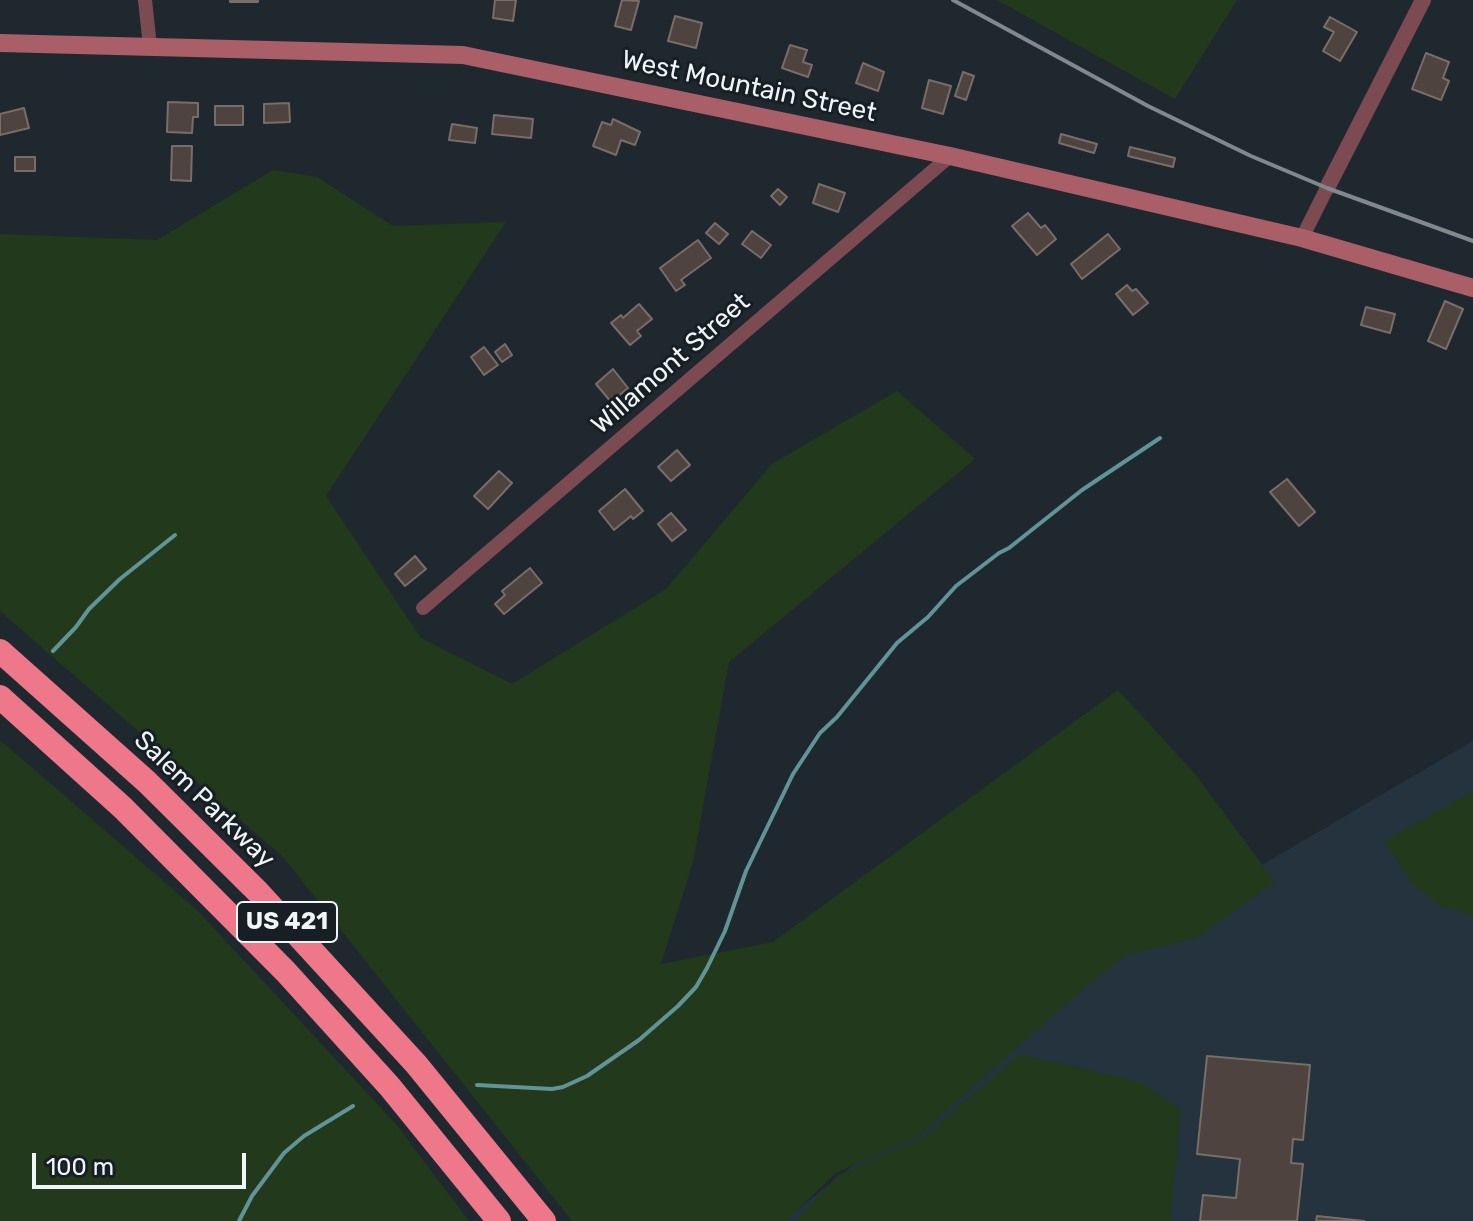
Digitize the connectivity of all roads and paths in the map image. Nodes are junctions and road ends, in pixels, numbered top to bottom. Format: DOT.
graph roads {
  1 [pos="145,0"];
  2 [pos="1423,0"];
  3 [pos="0,43"];
  4 [pos="150,46"];
  5 [pos="950,156"];
  6 [pos="1327,188"];
  7 [pos="1302,238"];
  8 [pos="1473,288"];
  9 [pos="423,608"];
  10 [pos="0,651"];
  11 [pos="0,697"];
  12 [pos="499,1221"];
  13 [pos="544,1221"];
  1 -- 4 [label="street"];
  2 -- 6 [label="street"];
  3 -- 4 [label="main road, West Mountain Street"];
  4 -- 5 [label="main road, West Mountain Street"];
  5 -- 7 [label="main road, West Mountain Street"];
  5 -- 9 [label="street, Willamont Street"];
  6 -- 7 [label="street"];
  7 -- 8 [label="main road, West Mountain Street"];
  10 -- 13 [label="highway, Salem Parkway / US 421"];
  11 -- 12 [label="highway, US 421"];
}
